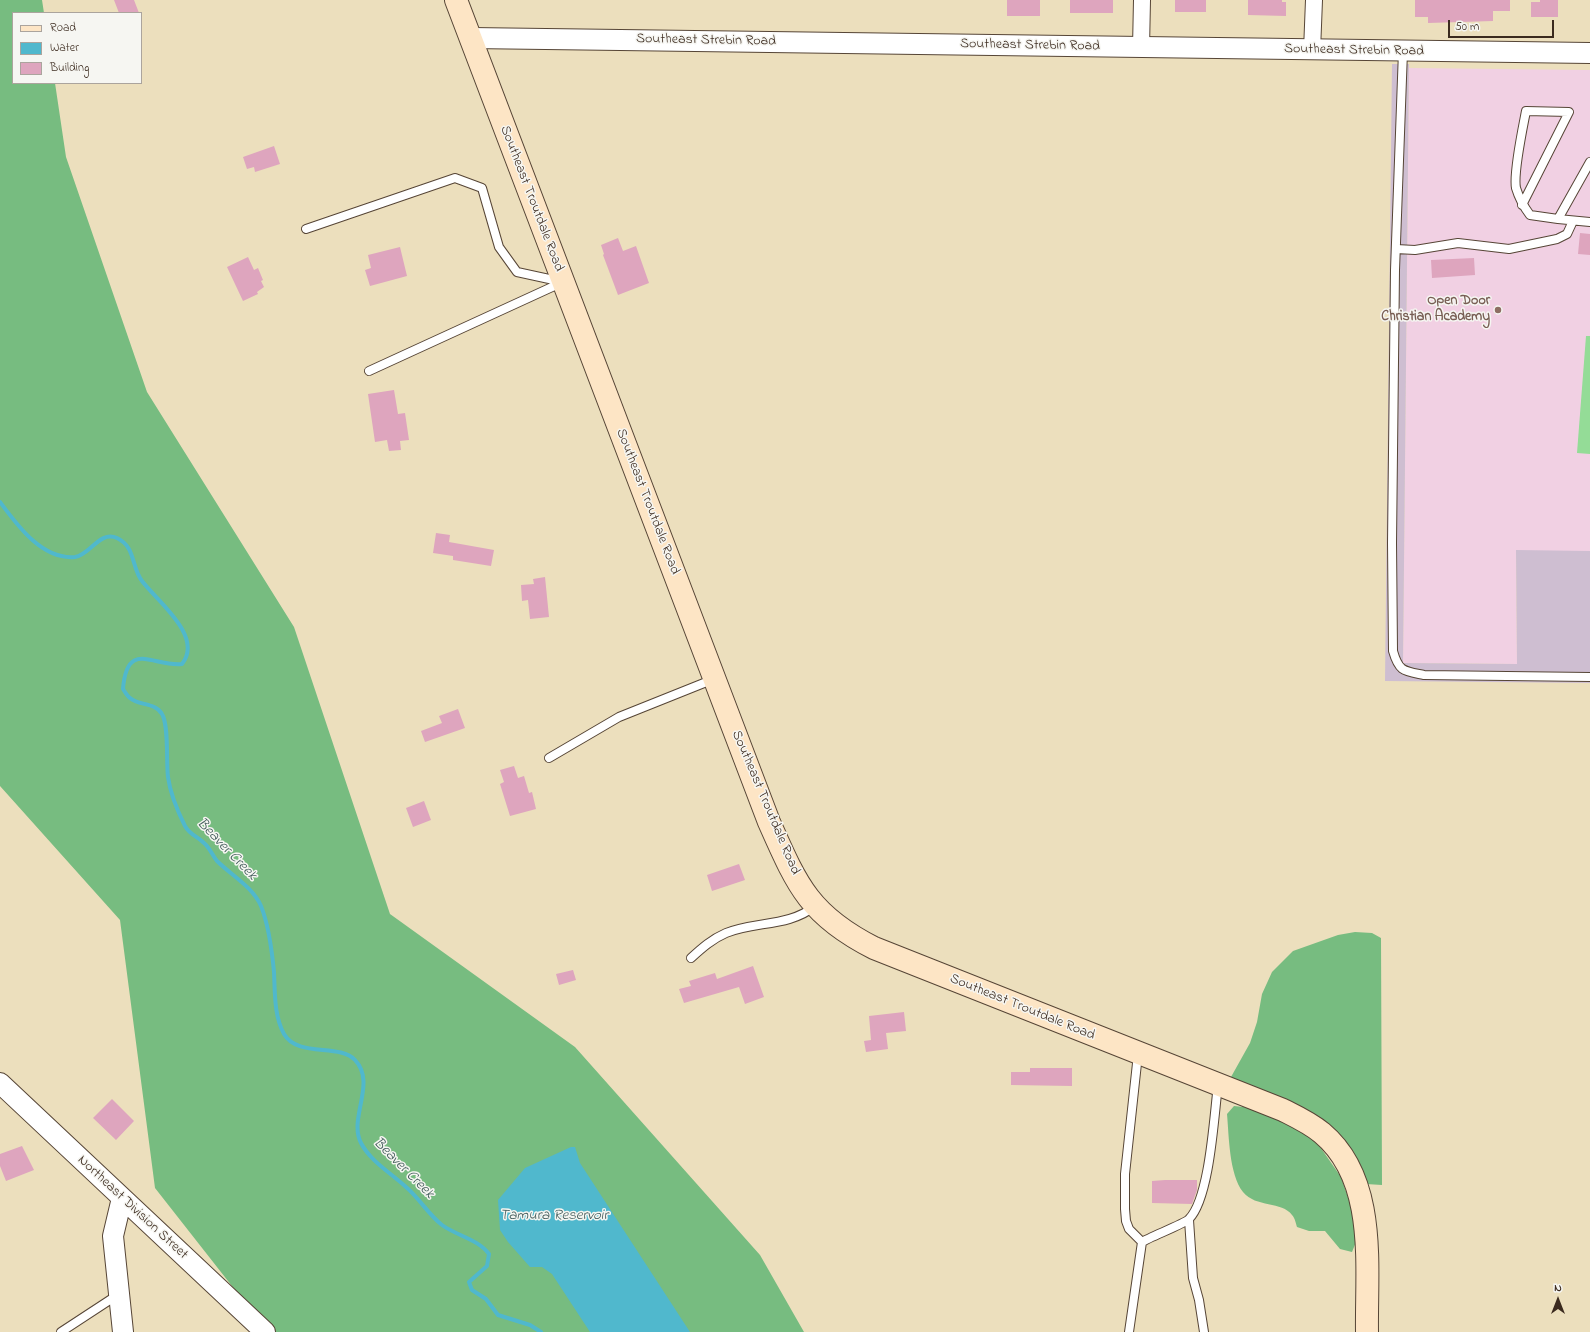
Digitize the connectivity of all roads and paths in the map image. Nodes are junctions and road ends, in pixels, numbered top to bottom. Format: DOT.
graph roads {
  1 [pos="456,0"];
  2 [pos="1142,0"];
  3 [pos="1314,0"];
  4 [pos="471,38"];
  5 [pos="1141,48"];
  6 [pos="1312,50"];
  7 [pos="1403,52"];
  8 [pos="1590,53"];
  9 [pos="1590,162"];
  10 [pos="1522,205"];
  11 [pos="1558,219"];
  12 [pos="1573,221"];
  13 [pos="1590,222"];
  14 [pos="306,229"];
  15 [pos="1396,249"];
  16 [pos="563,282"];
  17 [pos="369,371"];
  18 [pos="1590,677"];
  19 [pos="714,679"];
  20 [pos="549,758"];
  21 [pos="815,906"];
  22 [pos="691,958"];
  23 [pos="1138,1053"];
  24 [pos="0,1083"];
  25 [pos="1218,1084"];
  26 [pos="122,1198"];
  27 [pos="1189,1220"];
  28 [pos="1142,1242"];
  29 [pos="119,1294"];
  30 [pos="61,1332"];
  31 [pos="123,1332"];
  32 [pos="265,1332"];
  33 [pos="1129,1332"];
  34 [pos="1204,1332"];
  35 [pos="1366,1332"];
  1 -- 4 [label="main road, Southeast Troutdale Road"];
  2 -- 5 [label="street"];
  3 -- 6 [label="street"];
  4 -- 5 [label="street, Southeast Strebin Road"];
  4 -- 16 [label="main road, Southeast Troutdale Road"];
  5 -- 6 [label="street, Southeast Strebin Road"];
  6 -- 7 [label="street, Southeast Strebin Road"];
  7 -- 8 [label="street, Southeast Strebin Road"];
  7 -- 15 [label="lane"];
  9 -- 11 [label="lane"];
  10 -- 10 [label="lane"];
  10 -- 11 [label="lane"];
  11 -- 12 [label="lane"];
  12 -- 13 [label="lane"];
  12 -- 15 [label="lane"];
  14 -- 16 [label="lane"];
  15 -- 18 [label="lane"];
  16 -- 17 [label="lane"];
  16 -- 19 [label="main road, Southeast Troutdale Road"];
  19 -- 20 [label="lane"];
  19 -- 21 [label="main road, Southeast Troutdale Road"];
  21 -- 22 [label="lane"];
  21 -- 23 [label="main road, Southeast Troutdale Road"];
  23 -- 25 [label="main road, Southeast Troutdale Road"];
  23 -- 28 [label="lane"];
  24 -- 26 [label="street, Northeast Division Street"];
  25 -- 27 [label="lane"];
  25 -- 35 [label="main road, Southeast Troutdale Road"];
  26 -- 29 [label="street"];
  26 -- 32 [label="street, Northeast Division Street"];
  27 -- 28 [label="lane"];
  27 -- 34 [label="lane"];
  28 -- 33 [label="lane"];
  29 -- 30 [label="lane"];
  29 -- 31 [label="street"];
}
